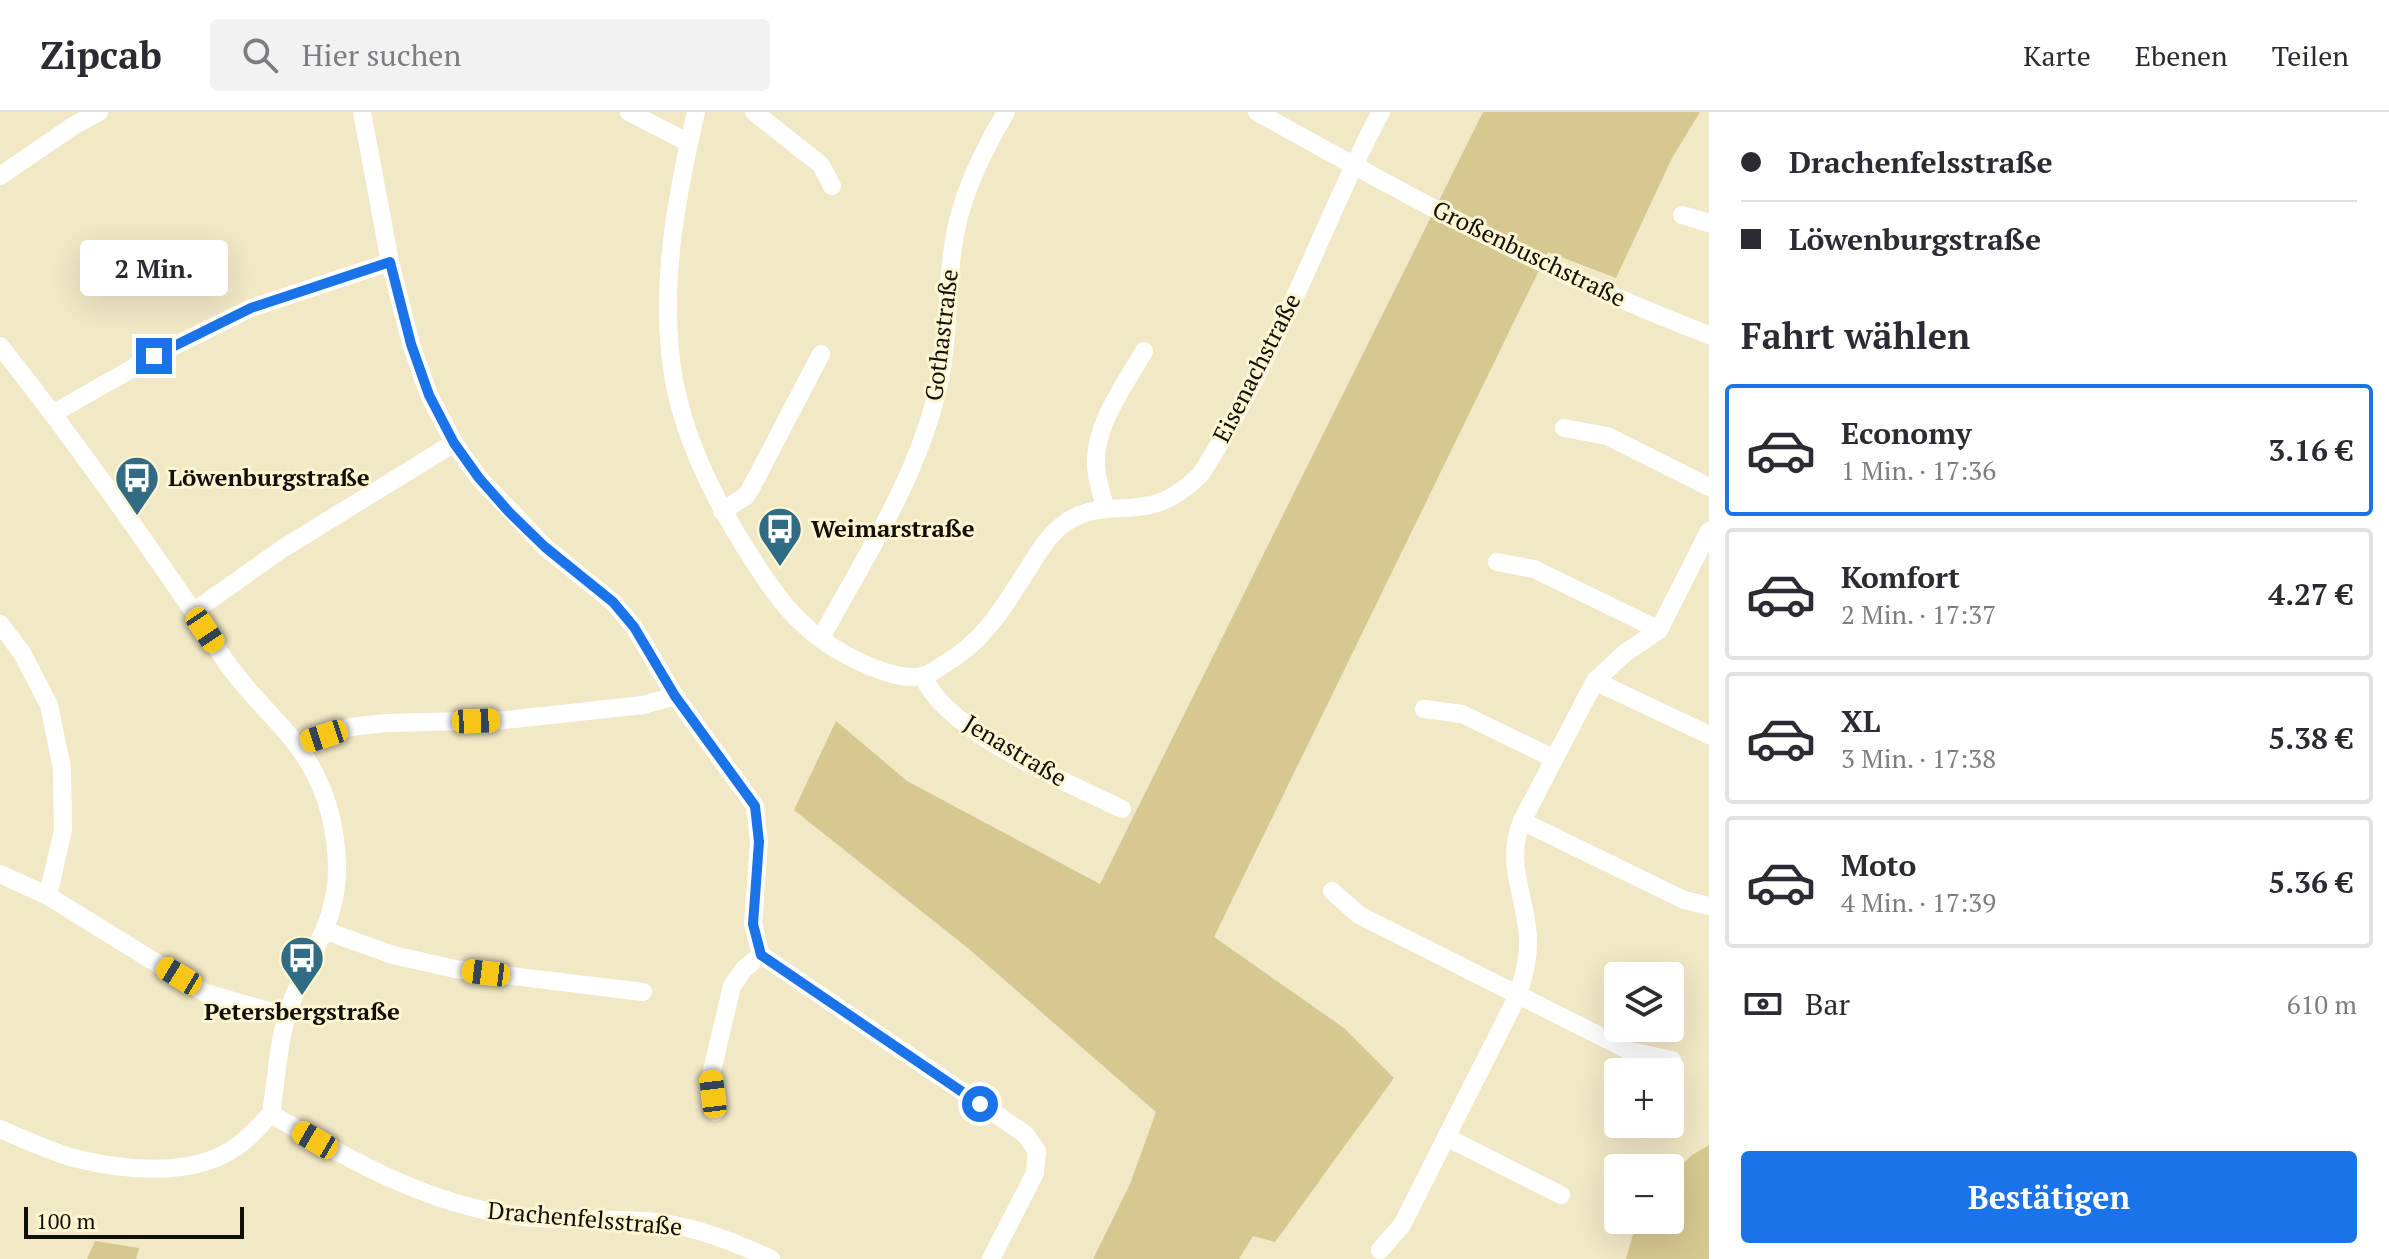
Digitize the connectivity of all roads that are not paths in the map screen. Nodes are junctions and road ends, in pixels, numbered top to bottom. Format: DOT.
graph roads {
  1 [pos="99,112"];
  2 [pos="362,112"];
  3 [pos="629,112"];
  4 [pos="696,112"];
  5 [pos="754,112"];
  6 [pos="982,112"];
  7 [pos="1381,112"];
  8 [pos="1261,113"];
  9 [pos="1003,117"];
  10 [pos="689,143"];
  11 [pos="1353,164"];
  12 [pos="0,176"];
  13 [pos="832,186"];
  14 [pos="1682,215"];
  15 [pos="1709,223"];
  16 [pos="390,262"];
  17 [pos="1709,335"];
  18 [pos="0,346"];
  19 [pos="1144,351"];
  20 [pos="821,354"];
  21 [pos="54,413"];
  22 [pos="1564,428"];
  23 [pos="454,443"];
  24 [pos="1709,487"];
  25 [pos="1105,507"];
  26 [pos="722,511"];
  27 [pos="1707,542"];
  28 [pos="1497,562"];
  29 [pos="193,612"];
  30 [pos="0,624"];
  31 [pos="1659,630"];
  32 [pos="821,638"];
  33 [pos="923,676"];
  34 [pos="1595,681"];
  35 [pos="675,696"];
  36 [pos="1424,709"];
  37 [pos="1709,735"];
  38 [pos="297,745"];
  39 [pos="1553,758"];
  40 [pos="1122,809"];
  41 [pos="1522,821"];
  42 [pos="0,874"];
  43 [pos="1332,891"];
  44 [pos="48,896"];
  45 [pos="1709,906"];
  46 [pos="326,931"];
  47 [pos="761,955"];
  48 [pos="643,992"];
  49 [pos="1518,995"];
  50 [pos="287,1016"];
  51 [pos="1663,1058"];
  52 [pos="715,1112"];
  53 [pos="271,1114"];
  54 [pos="0,1129"];
  55 [pos="1446,1137"];
  56 [pos="1561,1195"];
  57 [pos="1380,1250"];
  58 [pos="771,1259"];
  59 [pos="991,1259"];
  1 -- 12 [label="street"];
  2 -- 16 [label="street"];
  3 -- 10 [label="street"];
  4 -- 10 [label="street"];
  5 -- 13 [label="street"];
  6 -- 9 [label="street"];
  7 -- 11 [label="street"];
  8 -- 11 [label="street, Großenbuschstraße"];
  9 -- 32 [label="street, Gothastraße"];
  10 -- 26 [label="street"];
  11 -- 17 [label="street, Großenbuschstraße"];
  11 -- 25 [label="street, Eisenachstraße"];
  14 -- 15 [label="street"];
  16 -- 21 [label="street"];
  16 -- 23 [label="street"];
  18 -- 21 [label="street"];
  19 -- 25 [label="street"];
  20 -- 26 [label="street"];
  21 -- 29 [label="street"];
  22 -- 24 [label="street"];
  23 -- 29 [label="street"];
  23 -- 35 [label="street"];
  25 -- 33 [label="street, Eisenachstraße"];
  26 -- 32 [label="street"];
  27 -- 31 [label="street"];
  28 -- 31 [label="street"];
  29 -- 38 [label="street"];
  30 -- 44 [label="street"];
  31 -- 34 [label="street"];
  32 -- 33 [label="street"];
  33 -- 40 [label="street, Jenastraße"];
  34 -- 37 [label="street"];
  34 -- 39 [label="street"];
  35 -- 38 [label="street"];
  35 -- 47 [label="street"];
  36 -- 39 [label="street"];
  38 -- 46 [label="street"];
  39 -- 41 [label="street"];
  41 -- 45 [label="street"];
  41 -- 49 [label="street"];
  42 -- 44 [label="street"];
  43 -- 49 [label="street"];
  44 -- 50 [label="street"];
  46 -- 48 [label="street"];
  46 -- 50 [label="street"];
  47 -- 52 [label="street"];
  47 -- 59 [label="street"];
  49 -- 51 [label="street"];
  49 -- 55 [label="street"];
  50 -- 53 [label="street"];
  53 -- 54 [label="street"];
  53 -- 58 [label="street, Drachenfelsstraße"];
  55 -- 56 [label="street"];
  55 -- 57 [label="street"];
}
